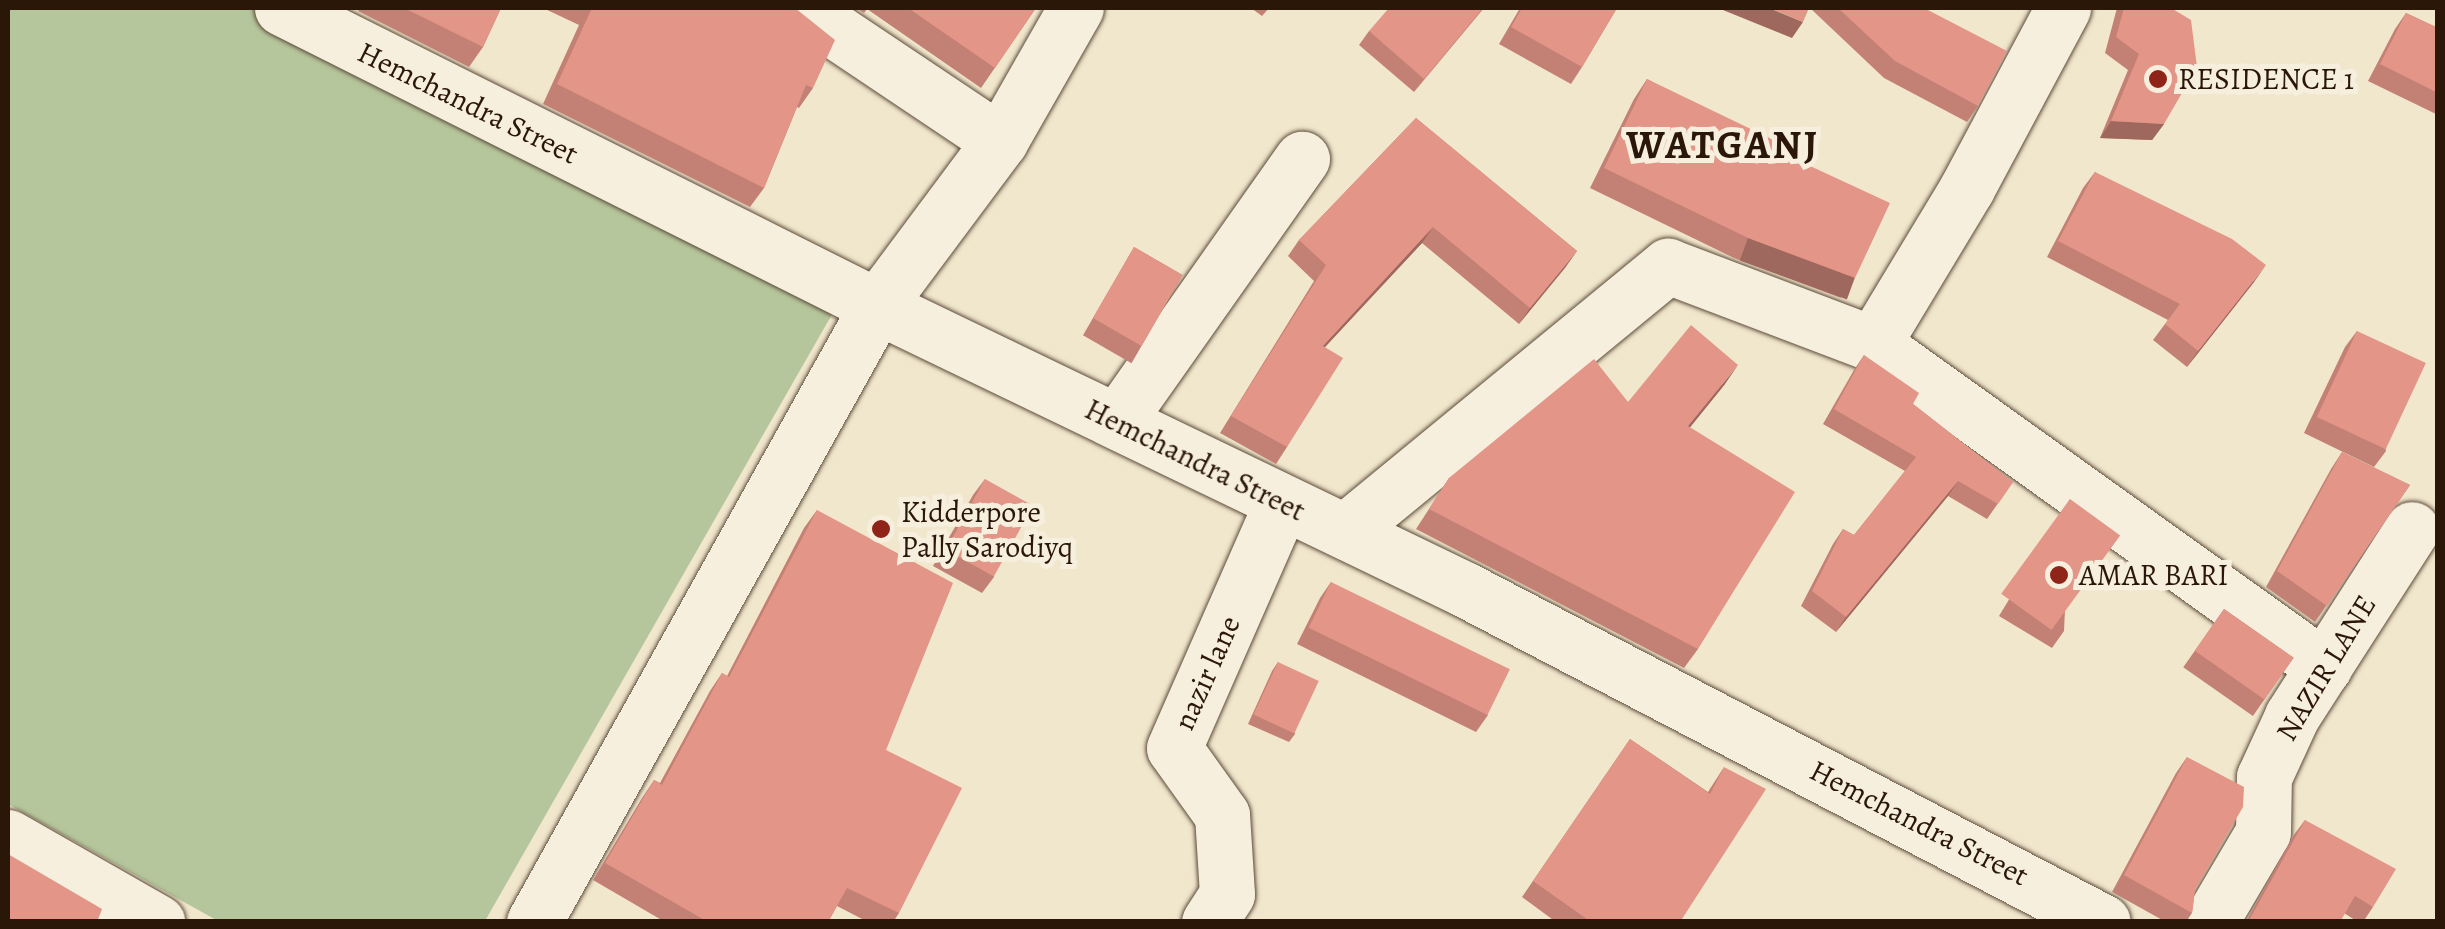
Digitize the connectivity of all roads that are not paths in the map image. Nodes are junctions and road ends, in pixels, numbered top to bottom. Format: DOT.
graph roads {
  1 [pos="802,8"];
  2 [pos="1076,8"];
  3 [pos="2063,8"];
  4 [pos="314,16"];
  5 [pos="1000,141"];
  6 [pos="1302,159"];
  7 [pos="876,306"];
  8 [pos="1872,344"];
  9 [pos="1117,421"];
  10 [pos="1281,504"];
  11 [pos="2412,529"];
  12 [pos="1345,532"];
  13 [pos="2324,668"];
  14 [pos="8,836"];
  15 [pos="1218,908"];
  16 [pos="157,922"];
  17 [pos="534,922"];
  18 [pos="2103,922"];
  19 [pos="2210,922"];
  1 -- 5 [label="street"];
  2 -- 5 [label="street"];
  3 -- 8 [label="street"];
  4 -- 7 [label="street, Hemchandra Street"];
  5 -- 7 [label="street"];
  6 -- 9 [label="street"];
  7 -- 9 [label="street, Hemchandra Street"];
  7 -- 17 [label="street"];
  8 -- 12 [label="street"];
  8 -- 13 [label="street"];
  9 -- 10 [label="street, Hemchandra Street"];
  10 -- 12 [label="street, Hemchandra Street"];
  10 -- 15 [label="street, nazir lane"];
  11 -- 13 [label="street, NAZIR LANE"];
  12 -- 18 [label="street, Hemchandra Street"];
  13 -- 19 [label="street, NAZIR LANE"];
  14 -- 16 [label="street"];
}
